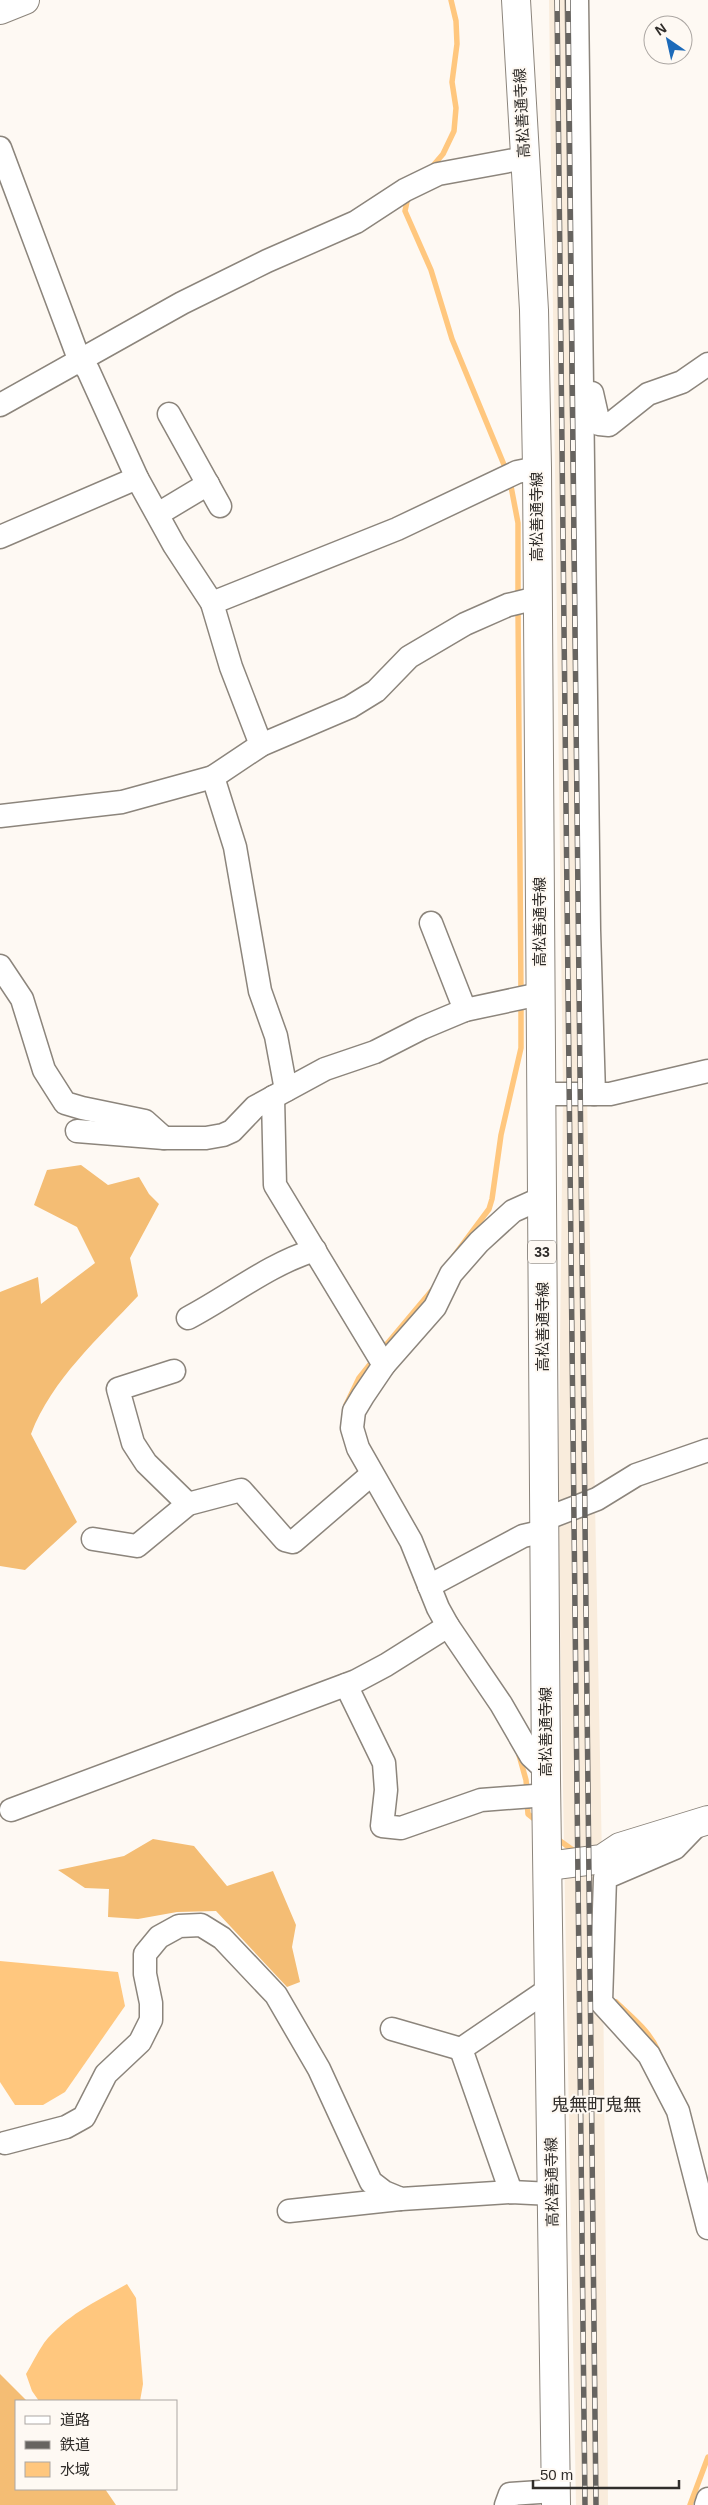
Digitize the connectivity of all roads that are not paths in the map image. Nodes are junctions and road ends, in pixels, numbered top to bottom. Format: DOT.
graph roads {
  1 [pos="25,0"];
  2 [pos="516,0"];
  3 [pos="577,0"];
  4 [pos="0,10"];
  5 [pos="0,148"];
  6 [pos="525,158"];
  7 [pos="79,359"];
  8 [pos="708,364"];
  9 [pos="582,372"];
  10 [pos="0,405"];
  11 [pos="169,414"];
  12 [pos="537,468"];
  13 [pos="137,478"];
  14 [pos="208,484"];
  15 [pos="220,506"];
  16 [pos="158,514"];
  17 [pos="0,537"];
  18 [pos="537,598"];
  19 [pos="212,603"];
  20 [pos="261,745"];
  21 [pos="213,777"];
  22 [pos="0,816"];
  23 [pos="431,923"];
  24 [pos="0,966"];
  25 [pos="540,994"];
  26 [pos="465,1010"];
  27 [pos="708,1071"];
  28 [pos="280,1094"];
  29 [pos="542,1094"];
  30 [pos="594,1094"];
  31 [pos="77,1132"];
  32 [pos="164,1138"];
  33 [pos="542,1198"];
  34 [pos="315,1250"];
  35 [pos="188,1318"];
  36 [pos="384,1365"];
  37 [pos="174,1371"];
  38 [pos="708,1450"];
  39 [pos="372,1474"];
  40 [pos="188,1504"];
  41 [pos="545,1525"];
  42 [pos="93,1538"];
  43 [pos="429,1586"];
  44 [pos="448,1626"];
  45 [pos="346,1685"];
  46 [pos="546,1783"];
  47 [pos="11,1810"];
  48 [pos="704,1821"];
  49 [pos="548,1866"];
  50 [pos="549,1988"];
  51 [pos="392,2029"];
  52 [pos="461,2049"];
  53 [pos="5,2143"];
  54 [pos="511,2192"];
  55 [pos="552,2194"];
  56 [pos="402,2199"];
  57 [pos="289,2211"];
  58 [pos="708,2228"];
  59 [pos="555,2498"];
  60 [pos="708,2499"];
  61 [pos="506,2505"];
  62 [pos="706,2505"];
  1 -- 4 [label="main road"];
  2 -- 6 [label="main road, 高松善通寺線 / 33"];
  3 -- 9 [label="street"];
  5 -- 7 [label="street"];
  6 -- 7 [label="street"];
  6 -- 12 [label="main road, 高松善通寺線 / 33"];
  7 -- 10 [label="street"];
  7 -- 13 [label="street"];
  8 -- 9 [label="street"];
  9 -- 30 [label="street"];
  11 -- 14 [label="street"];
  12 -- 18 [label="main road, 高松善通寺線 / 33"];
  12 -- 19 [label="street"];
  13 -- 16 [label="street"];
  13 -- 17 [label="street"];
  14 -- 15 [label="street"];
  14 -- 16 [label="street"];
  16 -- 19 [label="street"];
  18 -- 20 [label="street"];
  18 -- 25 [label="main road, 高松善通寺線 / 33"];
  19 -- 20 [label="street"];
  20 -- 21 [label="street"];
  21 -- 22 [label="street"];
  21 -- 28 [label="street"];
  23 -- 26 [label="street"];
  24 -- 32 [label="street"];
  25 -- 26 [label="street"];
  25 -- 29 [label="main road, 高松善通寺線 / 33"];
  26 -- 28 [label="street"];
  27 -- 30 [label="street"];
  28 -- 32 [label="street"];
  28 -- 34 [label="street"];
  29 -- 30 [label="street"];
  29 -- 33 [label="main road, 高松善通寺線 / 33"];
  31 -- 32 [label="street"];
  33 -- 36 [label="street"];
  33 -- 41 [label="main road, 高松善通寺線 / 33"];
  34 -- 35 [label="street"];
  34 -- 36 [label="street"];
  36 -- 39 [label="street"];
  37 -- 40 [label="street"];
  38 -- 41 [label="street"];
  39 -- 40 [label="street"];
  39 -- 43 [label="street"];
  40 -- 42 [label="street"];
  41 -- 43 [label="street"];
  41 -- 46 [label="main road, 高松善通寺線 / 33"];
  43 -- 44 [label="street"];
  44 -- 45 [label="street"];
  44 -- 46 [label="street"];
  45 -- 46 [label="street"];
  45 -- 47 [label="street"];
  46 -- 49 [label="main road, 高松善通寺線 / 33"];
  48 -- 49 [label="main road"];
  48 -- 58 [label="street"];
  49 -- 50 [label="main road, 高松善通寺線 / 33"];
  50 -- 52 [label="street"];
  50 -- 55 [label="main road, 高松善通寺線 / 33"];
  51 -- 52 [label="street"];
  52 -- 54 [label="street"];
  53 -- 56 [label="street"];
  54 -- 55 [label="street"];
  54 -- 56 [label="street"];
  55 -- 59 [label="main road, 高松善通寺線 / 33"];
  56 -- 57 [label="street"];
  59 -- 61 [label="street"];
  60 -- 62 [label="street"];
}
